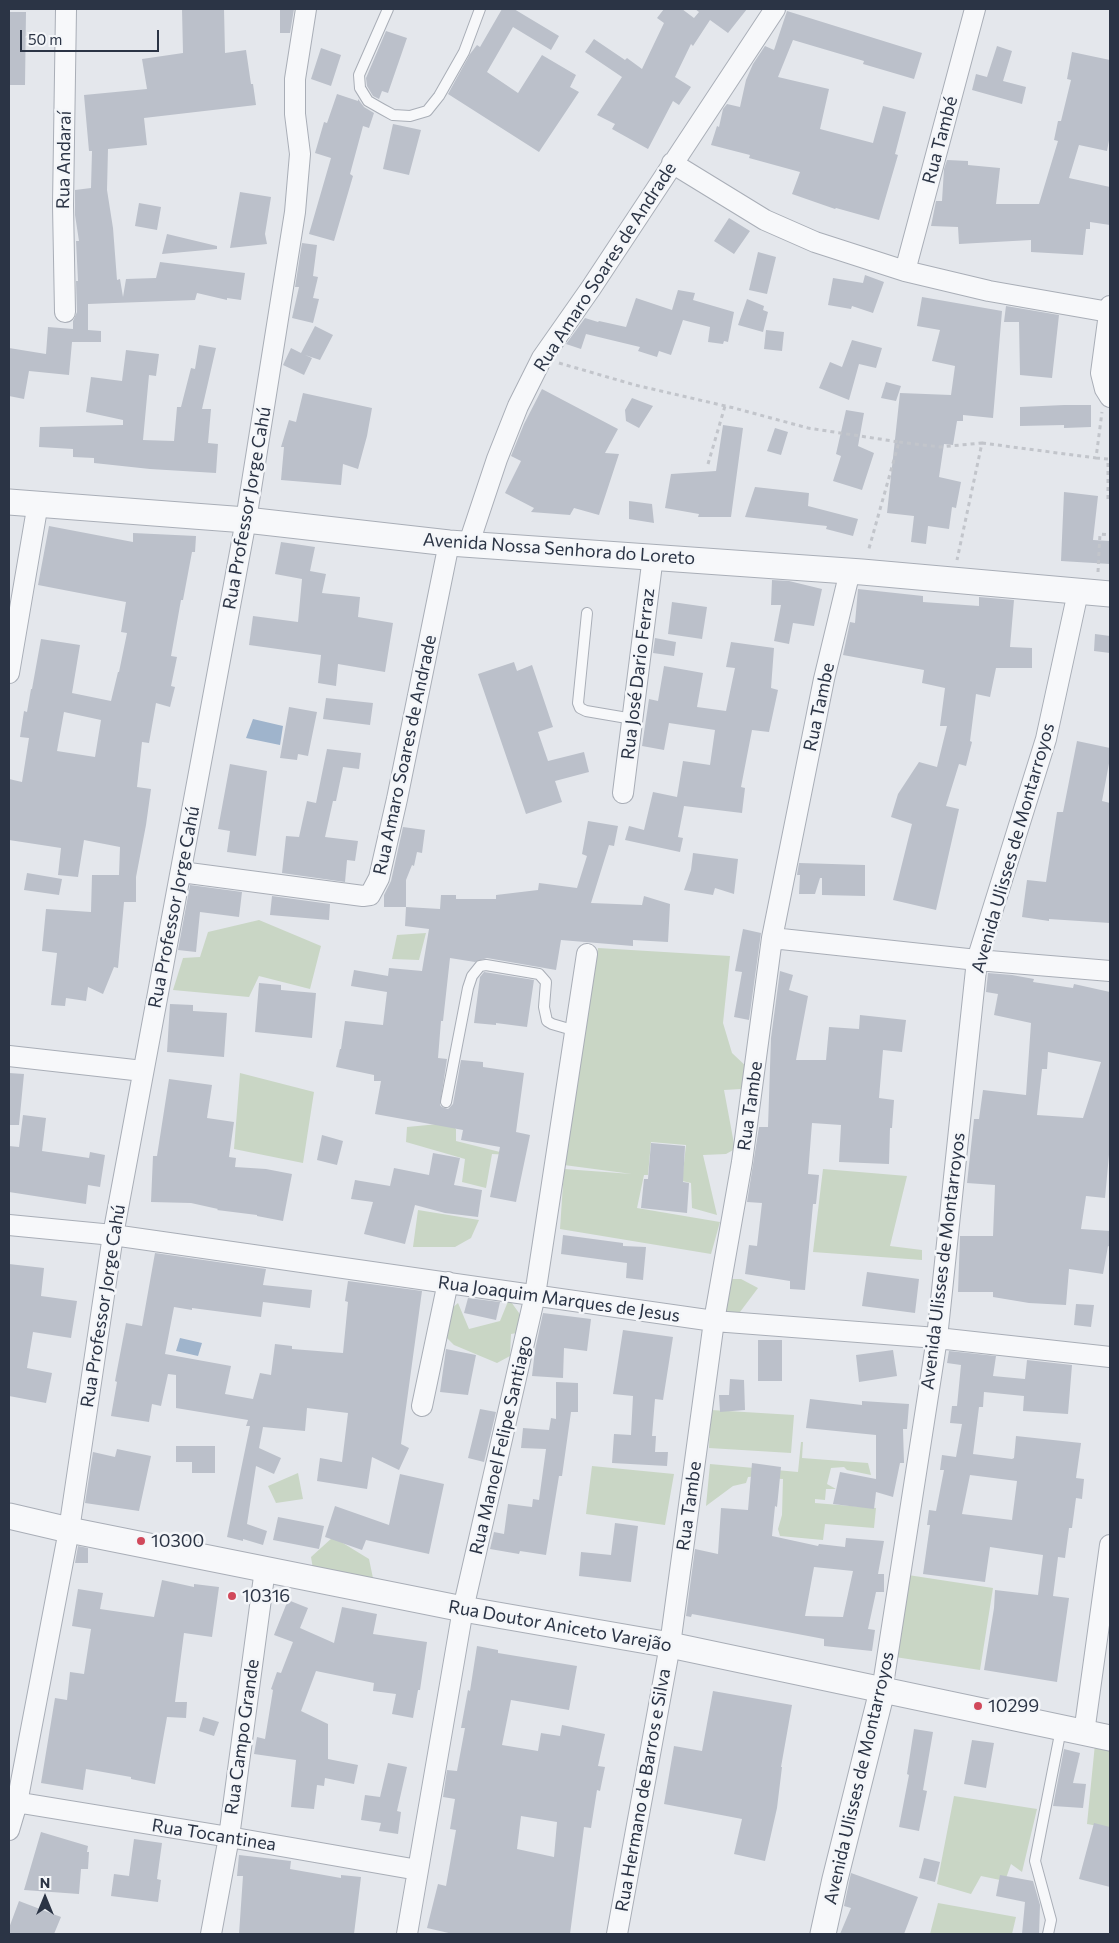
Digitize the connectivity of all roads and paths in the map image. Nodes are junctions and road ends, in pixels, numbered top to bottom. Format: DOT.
graph roads {
  1 [pos="66,9"];
  2 [pos="306,9"];
  3 [pos="388,9"];
  4 [pos="480,9"];
  5 [pos="775,9"];
  6 [pos="975,9"];
  7 [pos="672,163"];
  8 [pos="905,271"];
  9 [pos="1109,309"];
  10 [pos="65,312"];
  11 [pos="542,358"];
  12 [pos="1107,393"];
  13 [pos="725,406"];
  14 [pos="900,442"];
  15 [pos="982,443"];
  16 [pos="1096,458"];
  17 [pos="708,464"];
  18 [pos="1110,499"];
  19 [pos="9,502"];
  20 [pos="38,503"];
  21 [pos="246,520"];
  22 [pos="1110,535"];
  23 [pos="459,543"];
  24 [pos="653,556"];
  25 [pos="856,571"];
  26 [pos="952,580"];
  27 [pos="1095,593"];
  28 [pos="587,613"];
  29 [pos="9,673"];
  30 [pos="632,719"];
  31 [pos="623,793"];
  32 [pos="181,872"];
  33 [pos="772,938"];
  34 [pos="587,954"];
  35 [pos="977,960"];
  36 [pos="1110,971"];
  37 [pos="576,1031"];
  38 [pos="9,1056"];
  39 [pos="143,1071"];
  40 [pos="446,1102"];
  41 [pos="9,1225"];
  42 [pos="113,1235"];
  43 [pos="448,1282"];
  44 [pos="536,1295"];
  45 [pos="714,1321"];
  46 [pos="937,1338"];
  47 [pos="1110,1357"];
  48 [pos="422,1406"];
  49 [pos="9,1516"];
  50 [pos="68,1530"];
  51 [pos="1110,1545"];
  52 [pos="265,1569"];
  53 [pos="463,1609"];
  54 [pos="670,1645"];
  55 [pos="882,1691"];
  56 [pos="1073,1731"];
  57 [pos="1110,1738"];
  58 [pos="13,1802"];
  59 [pos="9,1830"];
  60 [pos="229,1837"];
  61 [pos="418,1870"];
  62 [pos="211,1934"];
  63 [pos="407,1934"];
  64 [pos="617,1934"];
  65 [pos="823,1934"];
  66 [pos="1048,1934"];
  1 -- 10 [label="street, Rua Andaraí"];
  2 -- 21 [label="street, Rua Professor Jorge Cahú"];
  3 -- 4 [label="lane"];
  5 -- 7 [label="street, Rua Amaro Soares de Andrade"];
  6 -- 8 [label="street, Rua També"];
  7 -- 8 [label="street"];
  7 -- 11 [label="street, Rua Amaro Soares de Andrade"];
  8 -- 9 [label="street"];
  9 -- 12 [label="street"];
  11 -- 13 [label="path"];
  11 -- 23 [label="street, Rua Amaro Soares de Andrade"];
  12 -- 16 [label="path"];
  13 -- 14 [label="path"];
  13 -- 17 [label="path"];
  14 -- 15 [label="path"];
  14 -- 25 [label="path"];
  15 -- 16 [label="path"];
  15 -- 26 [label="path"];
  16 -- 18 [label="path"];
  19 -- 20 [label="street, Avenida Nossa Senhora do Loreto"];
  20 -- 21 [label="street, Avenida Nossa Senhora do Loreto"];
  20 -- 29 [label="street"];
  21 -- 23 [label="street, Avenida Nossa Senhora do Loreto"];
  21 -- 32 [label="street, Rua Professor Jorge Cahú"];
  22 -- 27 [label="path"];
  23 -- 24 [label="street, Avenida Nossa Senhora do Loreto"];
  23 -- 32 [label="street, Rua Amaro Soares de Andrade"];
  24 -- 25 [label="street, Avenida Nossa Senhora do Loreto"];
  24 -- 30 [label="street, Rua José Dario Ferraz"];
  25 -- 26 [label="street, Avenida Nossa Senhora do Loreto"];
  25 -- 33 [label="street, Rua Tambe"];
  26 -- 27 [label="street, Avenida Nossa Senhora do Loreto"];
  27 -- 35 [label="street, Avenida Ulisses de Montarroyos"];
  28 -- 30 [label="lane"];
  30 -- 31 [label="street, Rua José Dario Ferraz"];
  32 -- 39 [label="street, Rua Professor Jorge Cahú"];
  33 -- 35 [label="street"];
  33 -- 45 [label="street, Rua Tambe"];
  34 -- 37 [label="street, Rua Manoel Felipe Santiago"];
  35 -- 36 [label="street"];
  35 -- 46 [label="street, Avenida Ulisses de Montarroyos"];
  37 -- 40 [label="lane"];
  37 -- 44 [label="street, Rua Manoel Felipe Santiago"];
  38 -- 39 [label="street"];
  39 -- 42 [label="street, Rua Professor Jorge Cahú"];
  41 -- 42 [label="street, Rua Joaquim Marques de Jesus"];
  42 -- 43 [label="street, Rua Joaquim Marques de Jesus"];
  42 -- 50 [label="street, Rua Professor Jorge Cahú"];
  43 -- 44 [label="street, Rua Joaquim Marques de Jesus"];
  43 -- 48 [label="street"];
  44 -- 45 [label="street, Rua Joaquim Marques de Jesus"];
  44 -- 53 [label="street, Rua Manoel Felipe Santiago"];
  45 -- 46 [label="street, Rua Joaquim Marques de Jesus"];
  45 -- 54 [label="street, Rua Tambe"];
  46 -- 47 [label="street, Rua Joaquim Marques de Jesus"];
  46 -- 55 [label="street, Avenida Ulisses de Montarroyos"];
  49 -- 50 [label="street, Rua Doutor Aniceto Varejão"];
  50 -- 52 [label="street, Rua Doutor Aniceto Varejão"];
  50 -- 58 [label="street, Rua Professor Jorge Cahú"];
  51 -- 56 [label="street"];
  52 -- 53 [label="street, Rua Doutor Aniceto Varejão"];
  52 -- 60 [label="street, Rua Campo Grande"];
  53 -- 54 [label="street, Rua Doutor Aniceto Varejão"];
  53 -- 61 [label="street, Rua Manoel Felipe Santiago"];
  54 -- 55 [label="street, Rua Doutor Aniceto Varejão"];
  54 -- 64 [label="street, Rua Hermano de Barros e Silva"];
  55 -- 56 [label="street, Rua Doutor Aniceto Varejão"];
  55 -- 65 [label="street, Avenida Ulisses de Montarroyos"];
  56 -- 57 [label="street, Rua Doutor Aniceto Varejão"];
  56 -- 66 [label="lane"];
  58 -- 59 [label="street, Rua Professor Jorge Cahú"];
  58 -- 60 [label="street, Rua Tocantinea"];
  60 -- 61 [label="street, Rua Tocantinea"];
  60 -- 62 [label="street, Rua Campo Grande"];
  61 -- 63 [label="street, Rua Manoel Felipe Santiago"];
}
